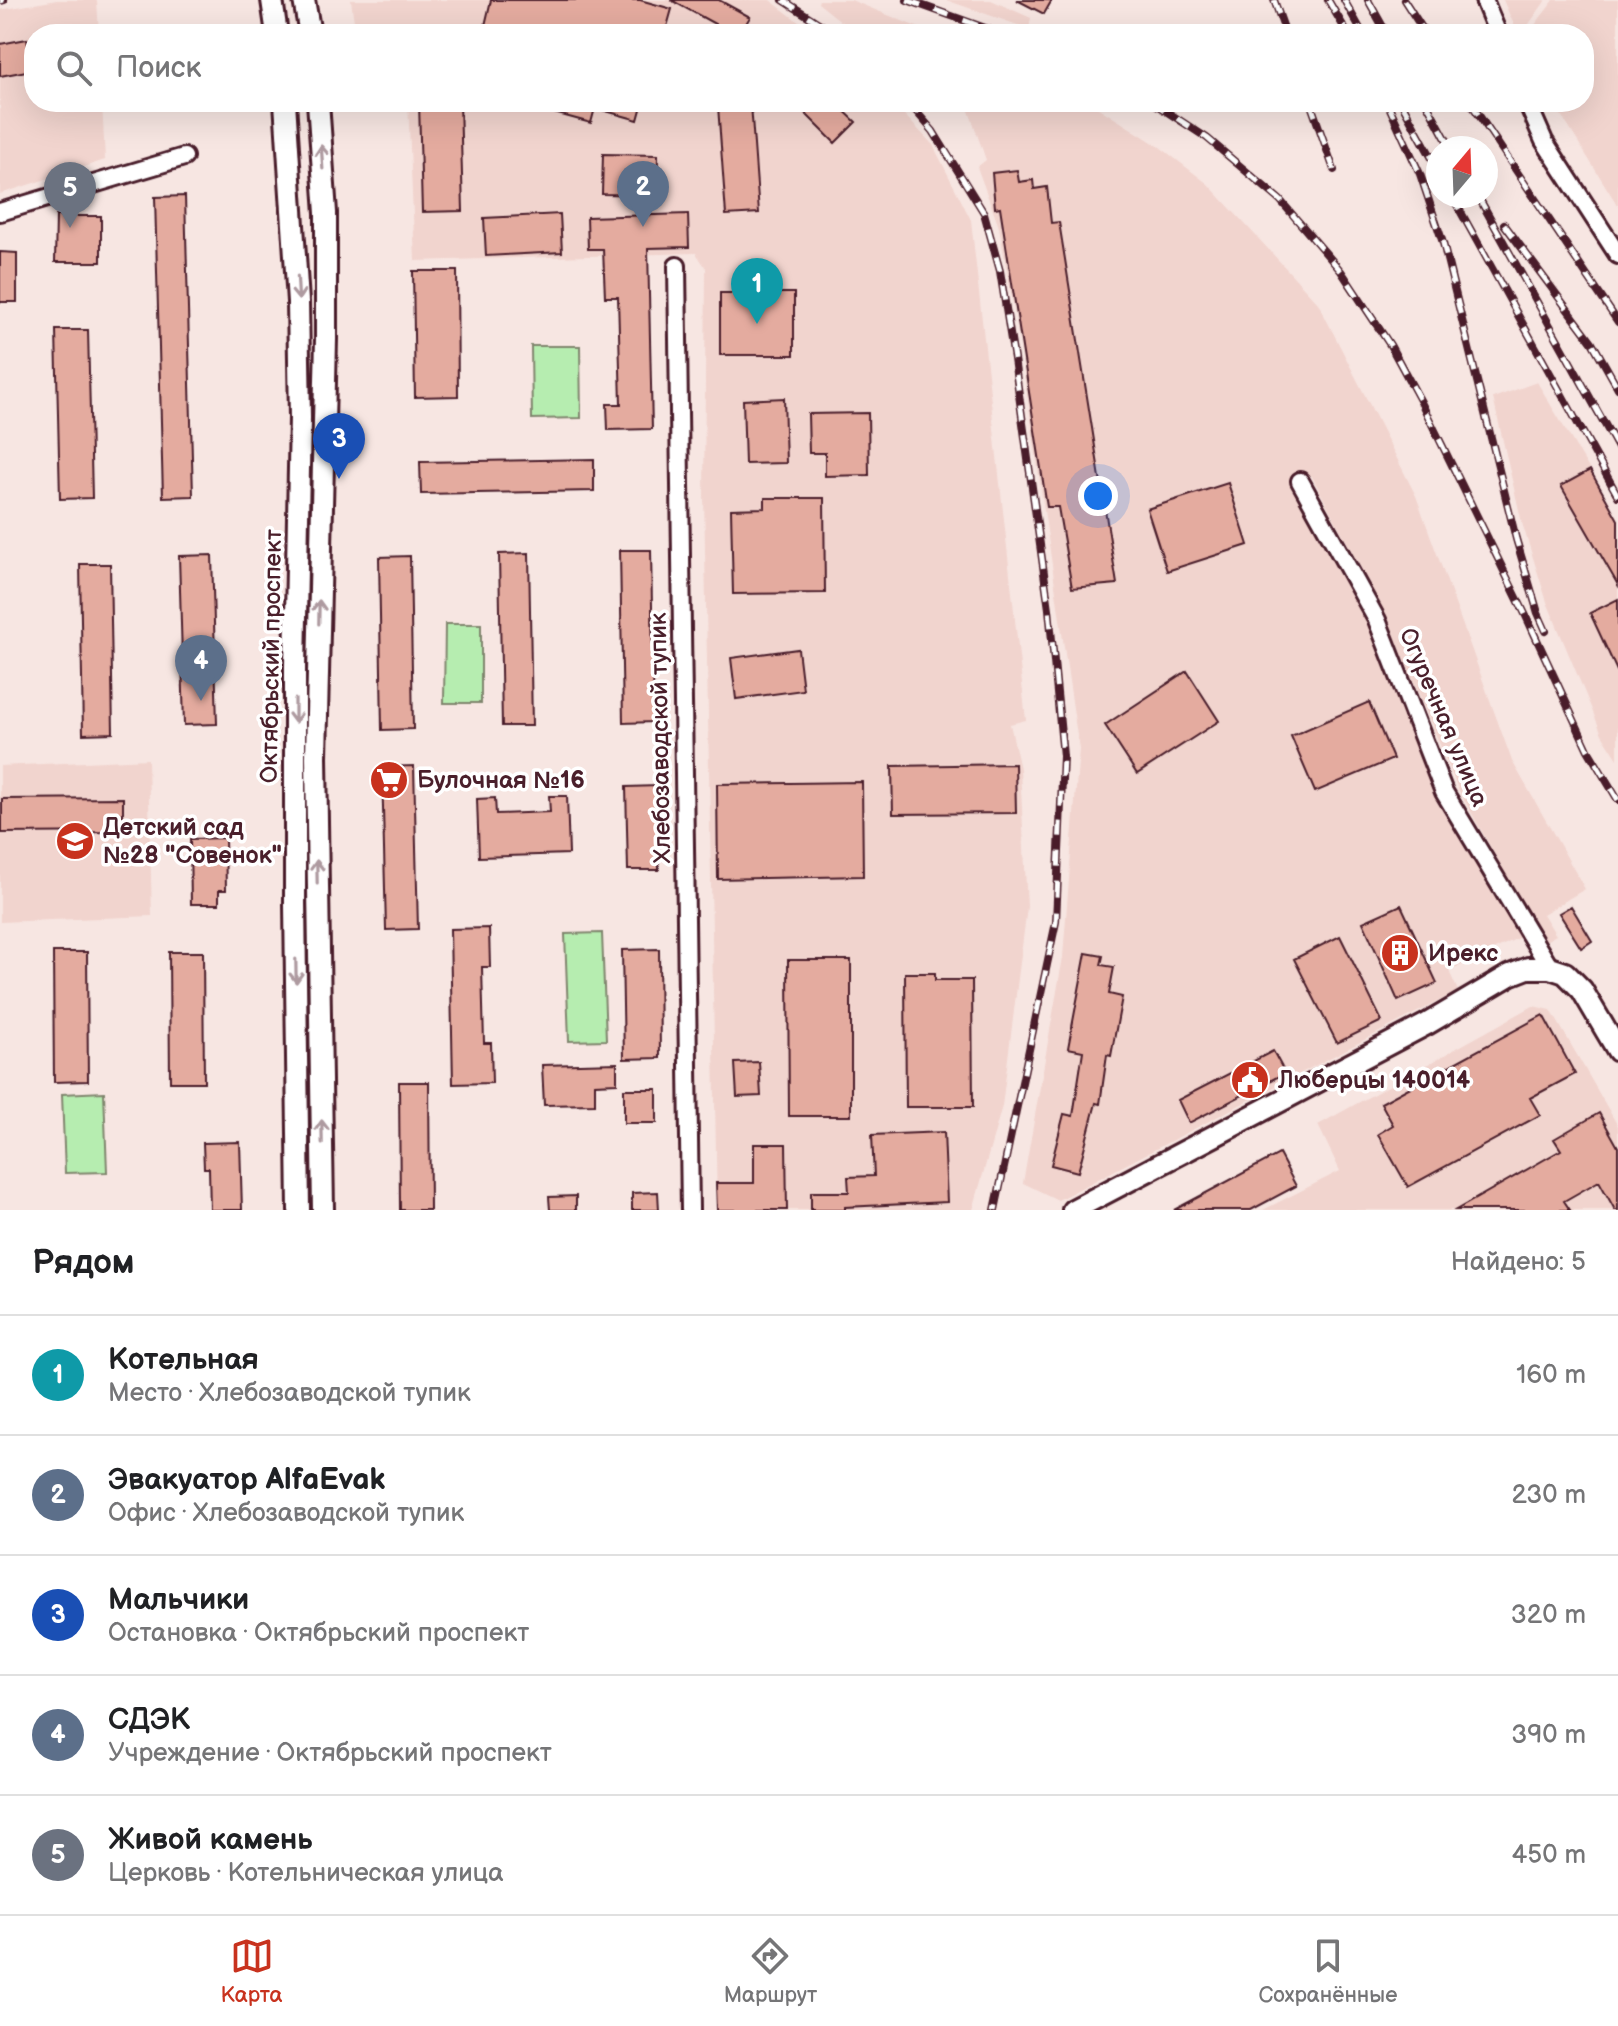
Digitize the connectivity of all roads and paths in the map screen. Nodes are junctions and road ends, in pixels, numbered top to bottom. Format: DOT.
graph roads {
  1 [pos="272,0"];
  2 [pos="304,0"];
  3 [pos="1484,0"];
  4 [pos="276,24"];
  5 [pos="308,24"];
  6 [pos="1494,24"];
  7 [pos="286,112"];
  8 [pos="319,112"];
  9 [pos="1531,112"];
  10 [pos="184,157"];
  11 [pos="0,212"];
  12 [pos="1618,255"];
  13 [pos="677,266"];
  14 [pos="1300,481"];
  15 [pos="1550,968"];
  16 [pos="1618,1051"];
  17 [pos="299,1210"];
  18 [pos="323,1210"];
  19 [pos="690,1210"];
  20 [pos="1073,1210"];
  1 -- 4 [label="main road"];
  2 -- 5 [label="main road"];
  3 -- 6 [label="street"];
  7 -- 17 [label="main road, Октябрьский проспект, one-way"];
  18 -- 8 [label="main road, Октябрьский проспект, one-way"];
  9 -- 12 [label="street"];
  10 -- 11 [label="street"];
  13 -- 19 [label="street, Хлебозаводской тупик"];
  14 -- 15 [label="street, Огуречная улица"];
  15 -- 16 [label="main road"];
  15 -- 20 [label="main road"];
}
